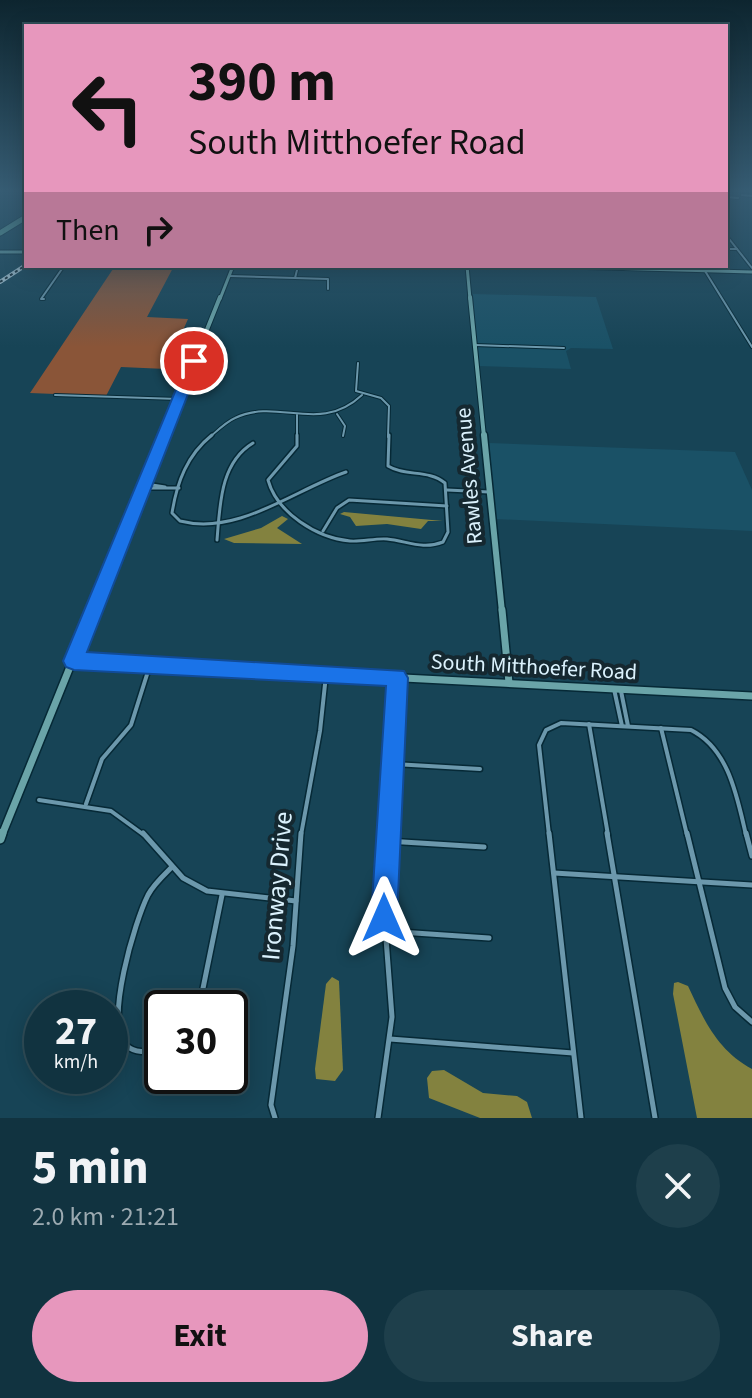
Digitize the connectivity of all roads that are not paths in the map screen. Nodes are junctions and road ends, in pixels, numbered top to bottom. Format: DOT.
graph roads {
  1 [pos="732,242"];
  2 [pos="728,249"];
  3 [pos="737,249"];
  4 [pos="0,252"];
  5 [pos="24,252"];
  6 [pos="63,268"];
  7 [pos="232,268"];
  8 [pos="297,268"];
  9 [pos="467,268"];
  10 [pos="644,268"];
  11 [pos="752,270"];
  12 [pos="705,271"];
  13 [pos="229,276"];
  14 [pos="294,278"];
  15 [pos="328,289"];
  16 [pos="43,299"];
  17 [pos="475,345"];
  18 [pos="752,347"];
  19 [pos="564,348"];
  20 [pos="358,363"];
  21 [pos="55,395"];
  22 [pos="362,395"];
  23 [pos="179,399"];
  24 [pos="337,414"];
  25 [pos="297,415"];
  26 [pos="343,436"];
  27 [pos="253,443"];
  28 [pos="346,472"];
  29 [pos="144,486"];
  30 [pos="179,488"];
  31 [pos="447,490"];
  32 [pos="489,492"];
  33 [pos="281,503"];
  34 [pos="447,506"];
  35 [pos="219,523"];
  36 [pos="322,532"];
  37 [pos="217,540"];
  38 [pos="74,661"];
  39 [pos="150,665"];
  40 [pos="326,674"];
  41 [pos="397,678"];
  42 [pos="509,683"];
  43 [pos="617,689"];
  44 [pos="752,696"];
  45 [pos="589,724"];
  46 [pos="625,726"];
  47 [pos="661,728"];
  48 [pos="394,764"];
  49 [pos="480,769"];
  50 [pos="39,800"];
  51 [pos="85,806"];
  52 [pos="0,839"];
  53 [pos="387,841"];
  54 [pos="484,847"];
  55 [pos="752,856"];
  56 [pos="172,867"];
  57 [pos="554,873"];
  58 [pos="615,877"];
  59 [pos="699,882"];
  60 [pos="752,885"];
  61 [pos="222,895"];
  62 [pos="296,901"];
  63 [pos="385,931"];
  64 [pos="489,938"];
  65 [pos="203,990"];
  66 [pos="752,1022"];
  67 [pos="388,1039"];
  68 [pos="144,1051"];
  69 [pos="573,1053"];
  70 [pos="275,1118"];
  71 [pos="378,1118"];
  72 [pos="581,1118"];
  73 [pos="655,1118"];
  1 -- 3 [label="street"];
  2 -- 3 [label="street"];
  3 -- 11 [label="street"];
  4 -- 5 [label="street"];
  6 -- 16 [label="street"];
  7 -- 13 [label="street"];
  8 -- 14 [label="street"];
  9 -- 17 [label="street, Rawles Avenue"];
  10 -- 12 [label="street"];
  11 -- 12 [label="street"];
  12 -- 18 [label="street"];
  13 -- 14 [label="street"];
  13 -- 23 [label="street"];
  14 -- 15 [label="street"];
  17 -- 19 [label="street"];
  17 -- 32 [label="street, Rawles Avenue"];
  20 -- 22 [label="street"];
  21 -- 23 [label="street"];
  22 -- 24 [label="street"];
  22 -- 31 [label="street"];
  23 -- 29 [label="street"];
  24 -- 25 [label="street"];
  24 -- 26 [label="street"];
  25 -- 30 [label="street"];
  25 -- 33 [label="street"];
  27 -- 35 [label="street"];
  28 -- 33 [label="street"];
  29 -- 30 [label="street"];
  29 -- 38 [label="street"];
  30 -- 35 [label="street"];
  31 -- 32 [label="street"];
  31 -- 34 [label="street"];
  32 -- 42 [label="street, Rawles Avenue"];
  33 -- 35 [label="street"];
  33 -- 36 [label="street"];
  34 -- 36 [label="street"];
  34 -- 36 [label="street"];
  35 -- 37 [label="street"];
  38 -- 39 [label="street, South Mitthoefer Road"];
  38 -- 52 [label="street"];
  39 -- 40 [label="street, South Mitthoefer Road"];
  39 -- 51 [label="street"];
  40 -- 41 [label="street, South Mitthoefer Road"];
  40 -- 62 [label="street, Ironway Drive"];
  41 -- 42 [label="street, South Mitthoefer Road"];
  41 -- 48 [label="street"];
  42 -- 43 [label="street, South Mitthoefer Road"];
  43 -- 44 [label="street, South Mitthoefer Road"];
  43 -- 46 [label="street"];
  45 -- 46 [label="street"];
  45 -- 57 [label="street"];
  45 -- 58 [label="street"];
  46 -- 47 [label="street"];
  47 -- 55 [label="street"];
  47 -- 59 [label="street"];
  48 -- 49 [label="street"];
  48 -- 53 [label="street"];
  50 -- 51 [label="street"];
  51 -- 56 [label="street"];
  53 -- 54 [label="street"];
  53 -- 63 [label="street"];
  56 -- 61 [label="street"];
  56 -- 68 [label="street"];
  57 -- 58 [label="street"];
  57 -- 69 [label="street"];
  58 -- 59 [label="street"];
  58 -- 73 [label="street"];
  59 -- 60 [label="street"];
  59 -- 66 [label="street"];
  61 -- 62 [label="street"];
  61 -- 65 [label="street"];
  62 -- 70 [label="street, Ironway Drive"];
  63 -- 64 [label="street"];
  63 -- 67 [label="street"];
  67 -- 69 [label="street"];
  67 -- 71 [label="street"];
  69 -- 72 [label="street"];
}
